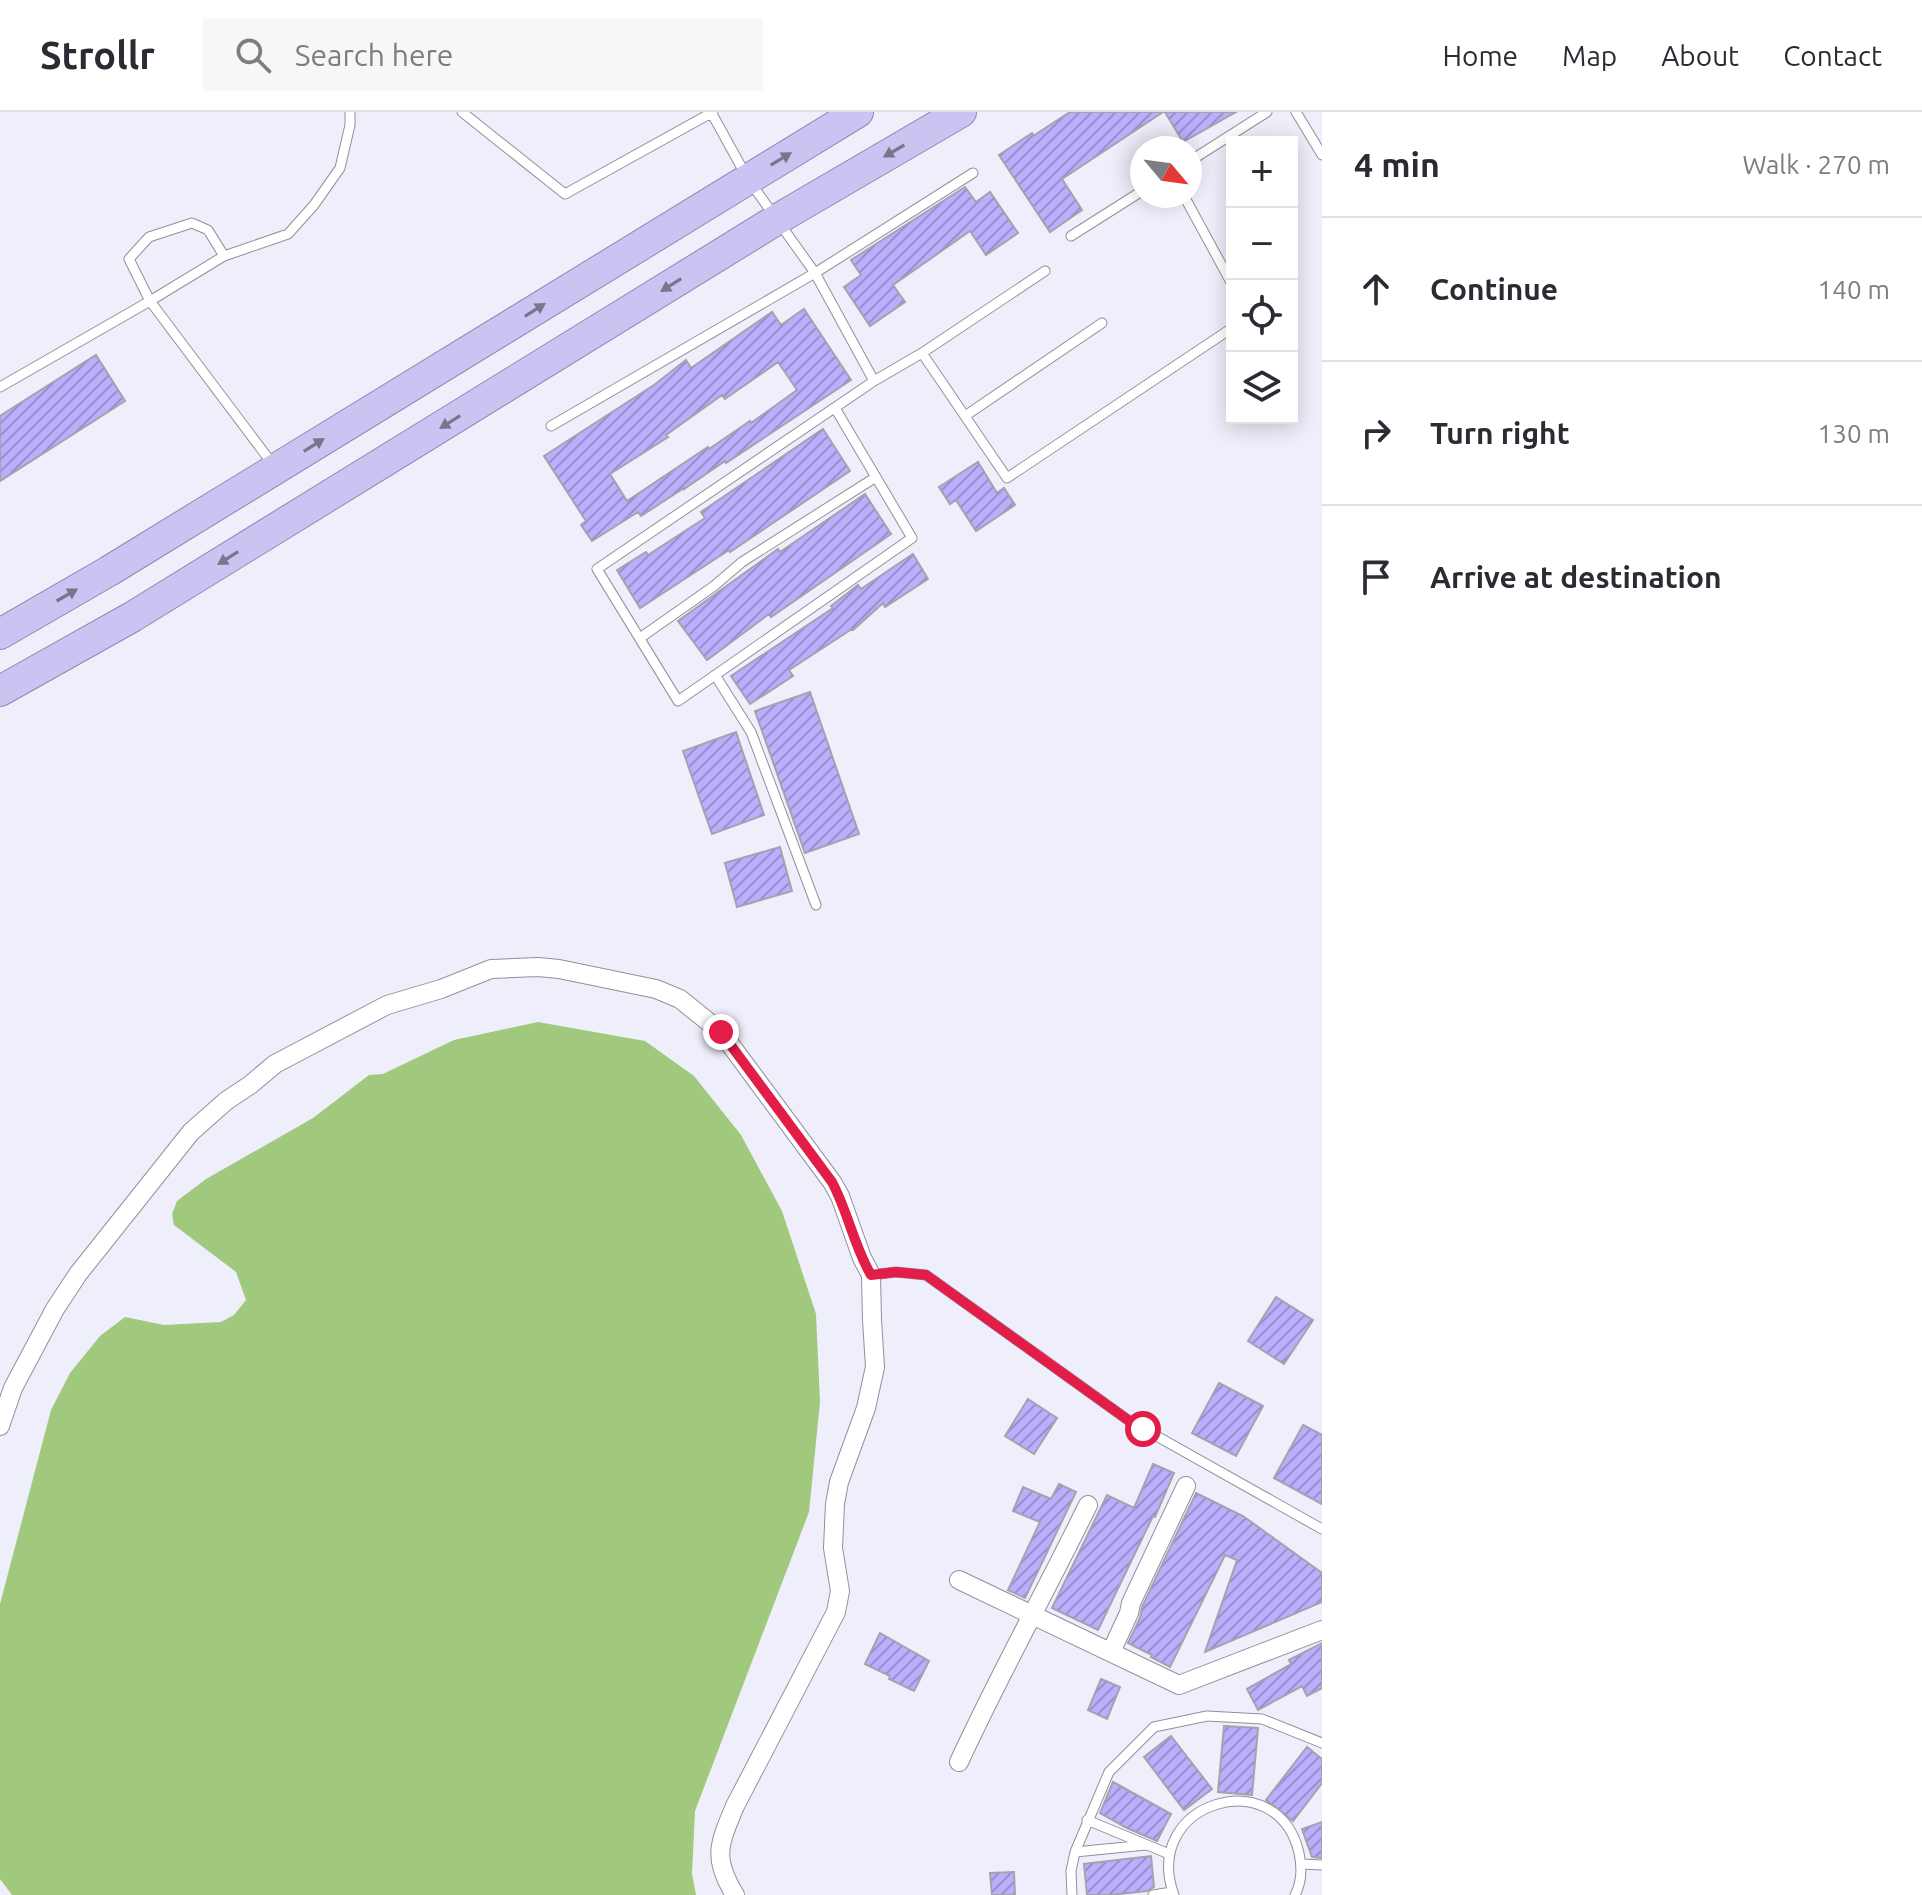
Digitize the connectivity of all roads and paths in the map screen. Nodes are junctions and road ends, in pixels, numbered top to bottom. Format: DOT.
graph roads {
  1 [pos="350,112"];
  2 [pos="462,112"];
  3 [pos="712,112"];
  4 [pos="858,112"];
  5 [pos="961,112"];
  6 [pos="1296,112"];
  7 [pos="1262,113"];
  8 [pos="1202,153"];
  9 [pos="1322,155"];
  10 [pos="973,173"];
  11 [pos="748,179"];
  12 [pos="1130,199"];
  13 [pos="1191,208"];
  14 [pos="776,220"];
  15 [pos="1071,236"];
  16 [pos="224,256"];
  17 [pos="1045,271"];
  18 [pos="815,273"];
  19 [pos="1230,280"];
  20 [pos="150,301"];
  21 [pos="1102,323"];
  22 [pos="1226,332"];
  23 [pos="922,353"];
  24 [pos="874,381"];
  25 [pos="0,387"];
  26 [pos="835,408"];
  27 [pos="965,416"];
  28 [pos="551,426"];
  29 [pos="277,468"];
  30 [pos="876,477"];
  31 [pos="0,634"];
  32 [pos="640,638"];
  33 [pos="715,675"];
  34 [pos="0,691"];
  35 [pos="816,905"];
  36 [pos="871,1275"];
  37 [pos="0,1426"];
  38 [pos="1186,1486"];
  39 [pos="1088,1505"];
  40 [pos="1322,1529"];
  41 [pos="959,1580"];
  42 [pos="1034,1615"];
  43 [pos="1322,1630"];
  44 [pos="1111,1652"];
  45 [pos="1322,1743"];
  46 [pos="959,1762"];
  47 [pos="1087,1820"];
  48 [pos="1150,1845"];
  49 [pos="1075,1852"];
  50 [pos="1169,1854"];
  51 [pos="1302,1864"];
  52 [pos="1322,1865"];
  53 [pos="1173,1894"];
  54 [pos="735,1895"];
  55 [pos="1072,1895"];
  56 [pos="1153,1895"];
  57 [pos="1295,1895"];
  1 -- 16 [label="lane"];
  2 -- 3 [label="lane"];
  3 -- 11 [label="lane"];
  11 -- 4 [label="highway, one-way"];
  5 -- 14 [label="highway, one-way"];
  6 -- 9 [label="lane"];
  7 -- 8 [label="lane"];
  10 -- 18 [label="lane"];
  11 -- 14 [label="lane"];
  29 -- 11 [label="highway, one-way"];
  12 -- 15 [label="lane"];
  13 -- 19 [label="lane"];
  14 -- 18 [label="lane"];
  14 -- 34 [label="highway, one-way"];
  16 -- 20 [label="lane"];
  16 -- 20 [label="lane"];
  17 -- 23 [label="lane"];
  18 -- 24 [label="lane"];
  18 -- 28 [label="lane"];
  20 -- 25 [label="lane"];
  20 -- 29 [label="lane"];
  21 -- 27 [label="lane"];
  22 -- 27 [label="lane"];
  23 -- 24 [label="lane"];
  23 -- 27 [label="lane"];
  24 -- 26 [label="lane"];
  26 -- 30 [label="lane"];
  26 -- 32 [label="lane"];
  31 -- 29 [label="highway, one-way"];
  30 -- 32 [label="lane"];
  30 -- 33 [label="lane"];
  32 -- 33 [label="lane"];
  33 -- 35 [label="lane"];
  36 -- 37 [label="street"];
  36 -- 40 [label="lane"];
  36 -- 54 [label="street"];
  38 -- 44 [label="street"];
  39 -- 42 [label="street"];
  41 -- 42 [label="street"];
  42 -- 44 [label="street"];
  42 -- 46 [label="street"];
  43 -- 44 [label="street"];
  45 -- 47 [label="lane"];
  47 -- 48 [label="lane"];
  47 -- 49 [label="lane"];
  48 -- 49 [label="lane"];
  48 -- 50 [label="lane"];
  49 -- 55 [label="lane"];
  50 -- 51 [label="lane"];
  50 -- 53 [label="lane"];
  51 -- 52 [label="lane"];
  51 -- 57 [label="lane"];
  53 -- 56 [label="lane"];
}
